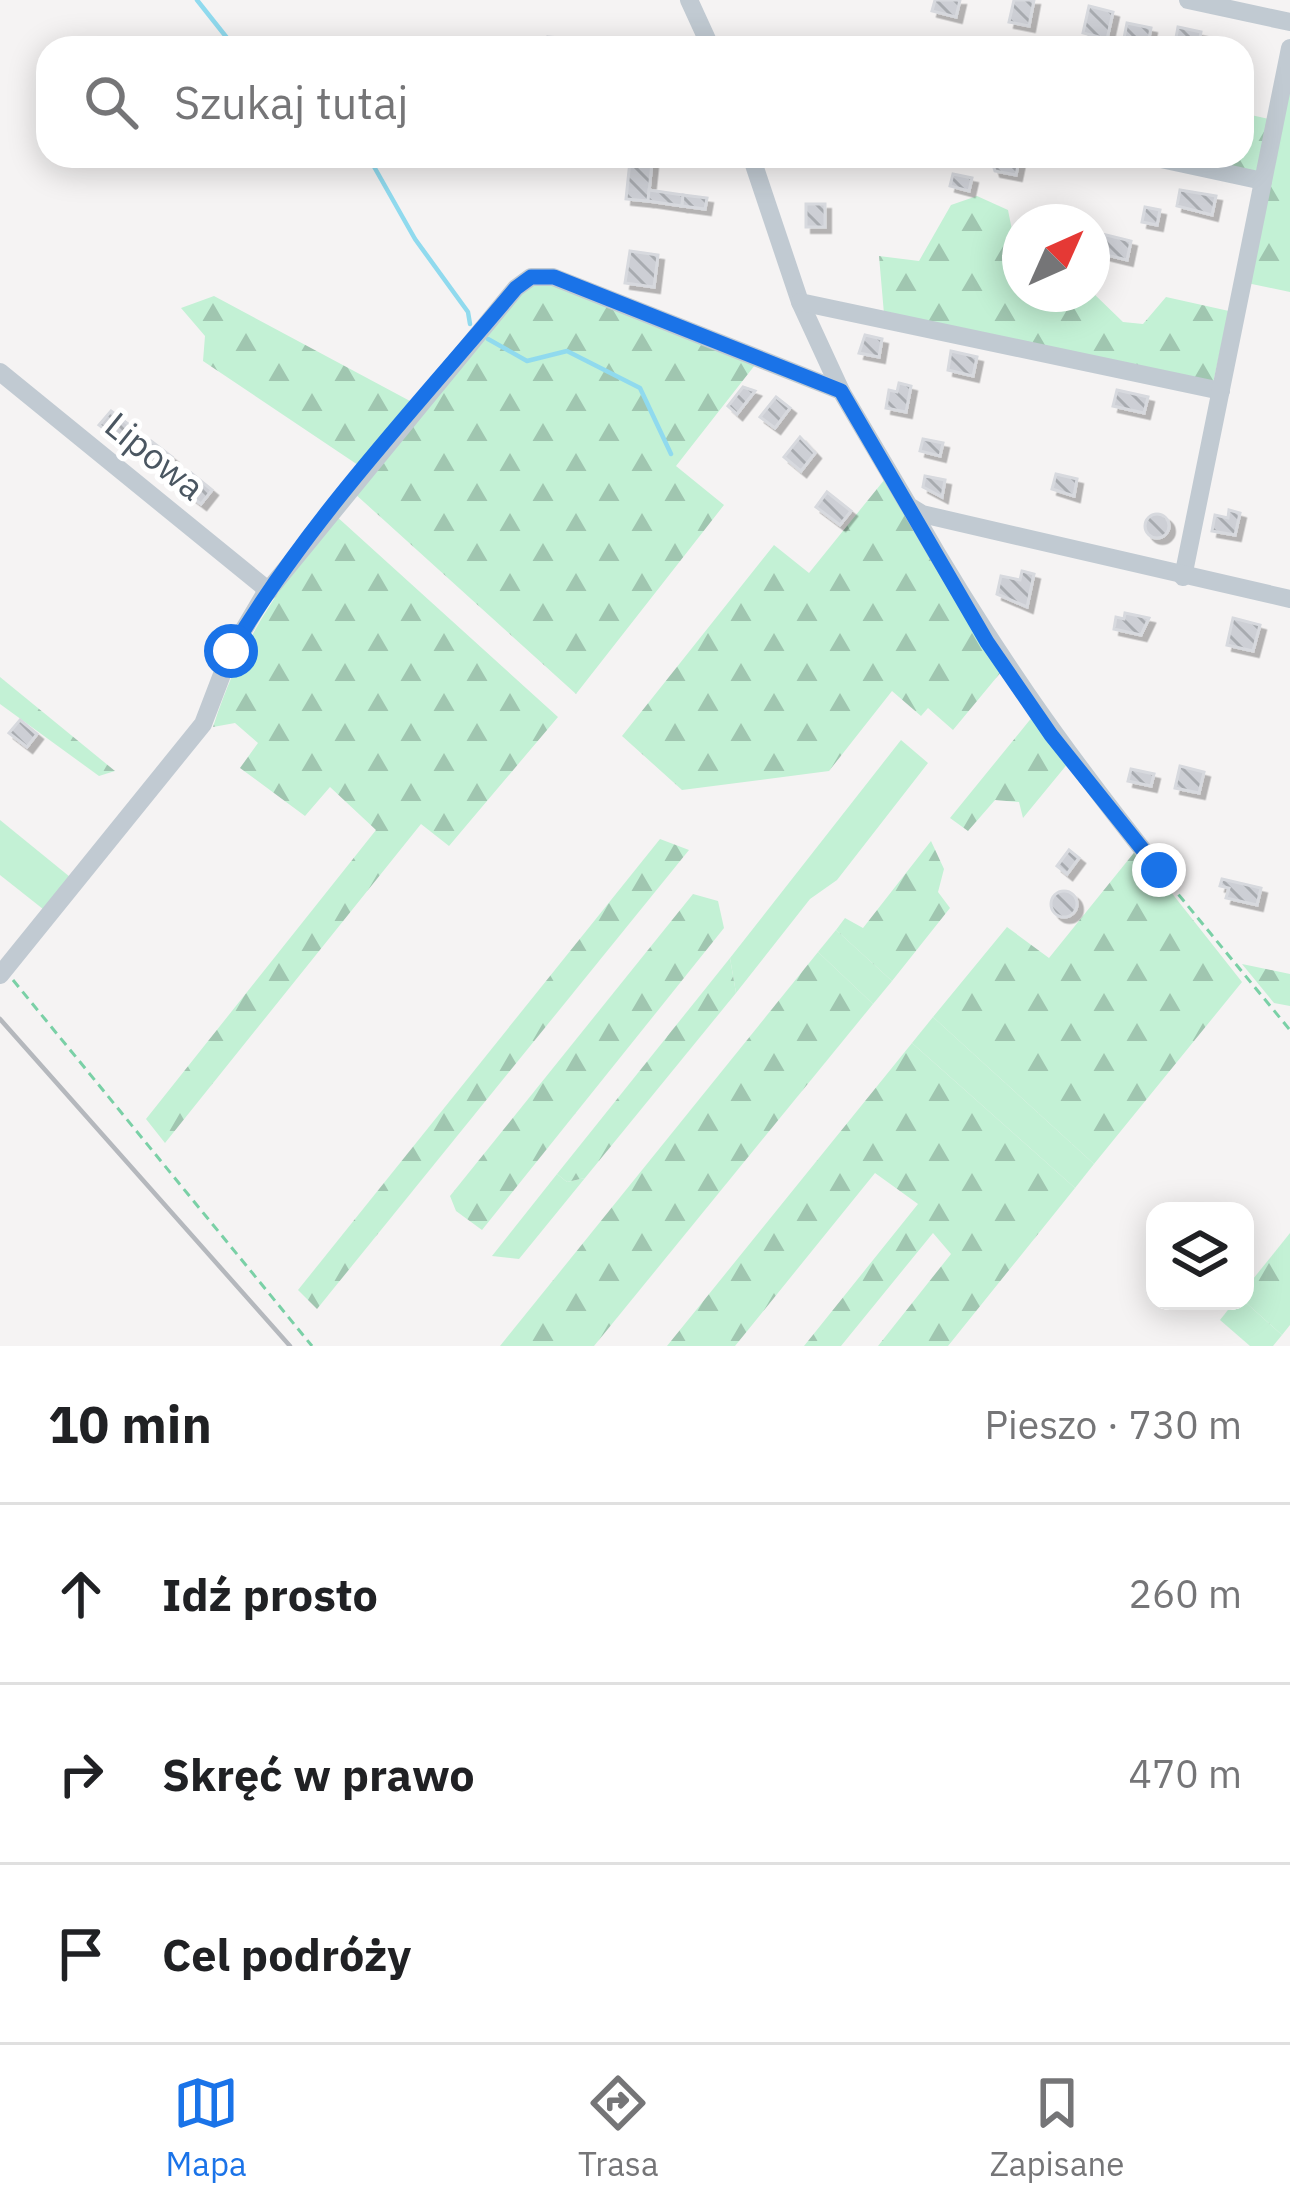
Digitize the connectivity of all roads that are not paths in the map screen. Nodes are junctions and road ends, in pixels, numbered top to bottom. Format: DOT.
graph roads {
  1 [pos="689,0"];
  2 [pos="1188,0"];
  3 [pos="1290,22"];
  4 [pos="705,36"];
  5 [pos="1290,48"];
  6 [pos="755,168"];
  7 [pos="1203,168"];
  8 [pos="1263,181"];
  9 [pos="800,302"];
  10 [pos="0,372"];
  11 [pos="841,391"];
  12 [pos="1221,391"];
  13 [pos="909,506"];
  14 [pos="1183,577"];
  15 [pos="268,591"];
  16 [pos="1290,599"];
  17 [pos="1159,870"];
  18 [pos="2,973"];
  1 -- 4 [label="street"];
  2 -- 3 [label="street"];
  5 -- 8 [label="street"];
  6 -- 9 [label="street"];
  7 -- 8 [label="street"];
  8 -- 12 [label="street"];
  9 -- 11 [label="street"];
  9 -- 12 [label="street"];
  10 -- 15 [label="street, Lipowa"];
  11 -- 13 [label="street"];
  11 -- 15 [label="street"];
  12 -- 14 [label="street"];
  13 -- 14 [label="street"];
  13 -- 17 [label="street"];
  14 -- 16 [label="street"];
  15 -- 18 [label="street"];
}
